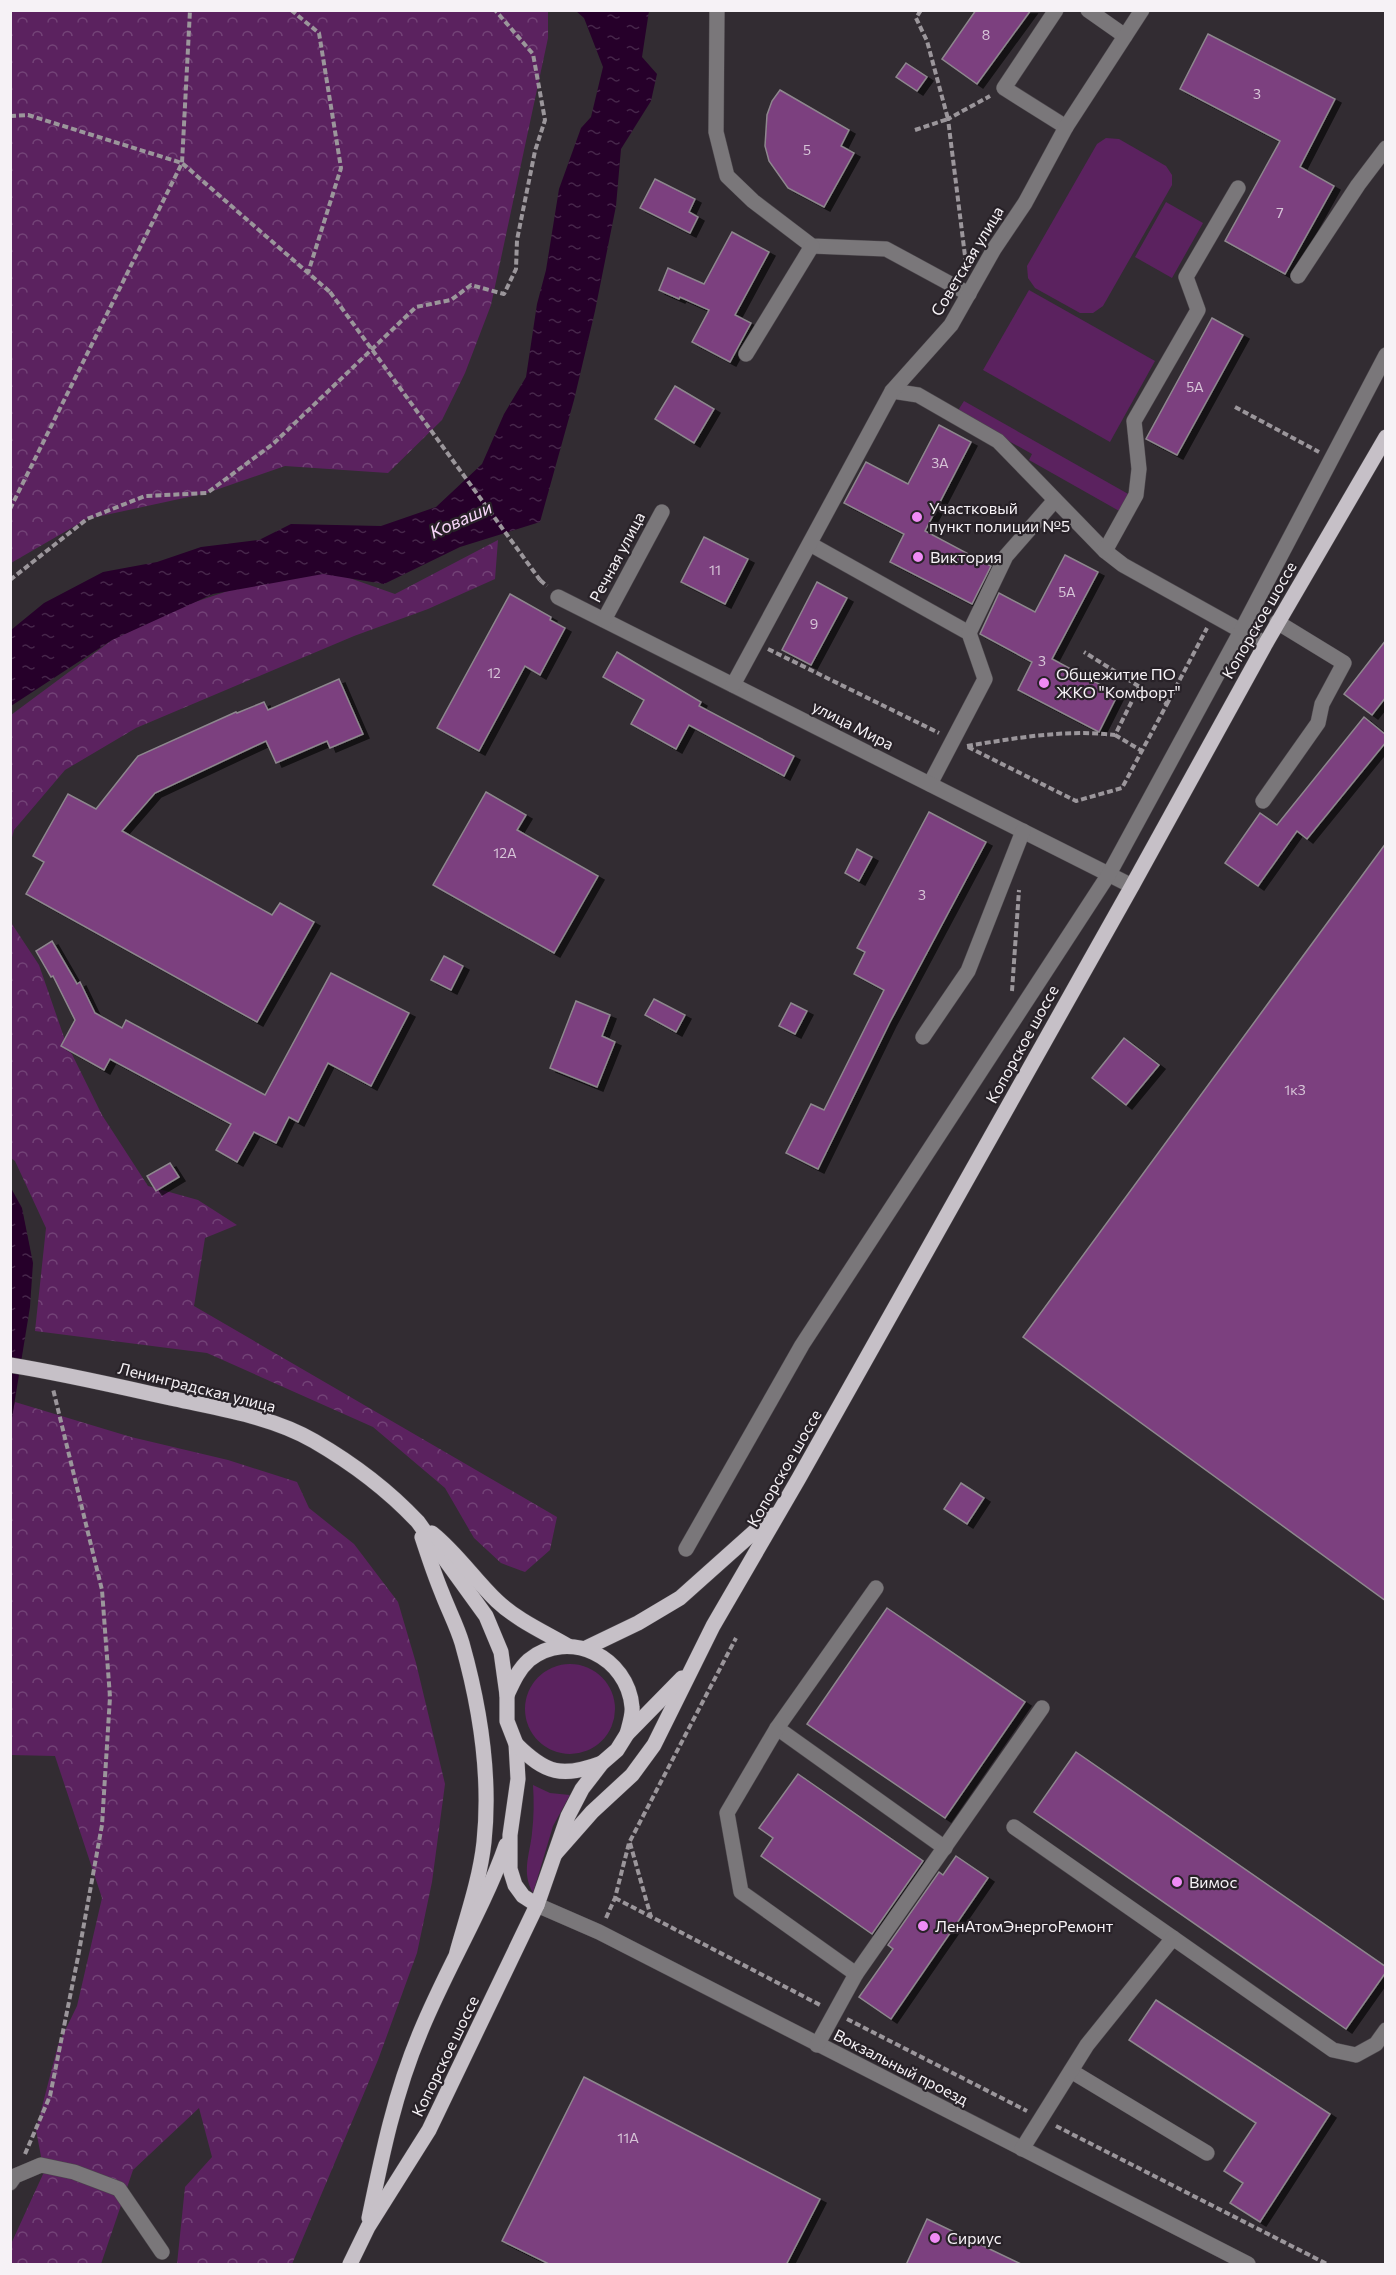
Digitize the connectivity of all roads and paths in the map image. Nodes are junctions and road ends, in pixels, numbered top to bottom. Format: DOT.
graph roads {
  1 [pos="189,10"];
  2 [pos="291,10"];
  3 [pos="495,10"];
  4 [pos="717,10"];
  5 [pos="921,10"];
  6 [pos="1056,10"];
  7 [pos="1088,10"];
  8 [pos="1142,10"];
  9 [pos="1125,36"];
  10 [pos="1004,88"];
  11 [pos="10,116"];
  12 [pos="948,119"];
  13 [pos="1066,127"];
  14 [pos="915,130"];
  15 [pos="1386,148"];
  16 [pos="182,163"];
  17 [pos="1238,188"];
  18 [pos="812,246"];
  19 [pos="308,273"];
  20 [pos="1298,276"];
  21 [pos="969,294"];
  22 [pos="746,354"];
  23 [pos="1386,356"];
  24 [pos="892,391"];
  25 [pos="1235,407"];
  26 [pos="1384,445"];
  27 [pos="1331,459"];
  28 [pos="1055,500"];
  29 [pos="10,509"];
  30 [pos="662,512"];
  31 [pos="810,544"];
  32 [pos="1105,551"];
  33 [pos="10,580"];
  34 [pos="540,580"];
  35 [pos="558,597"];
  36 [pos="1213,615"];
  37 [pos="604,620"];
  38 [pos="1277,622"];
  39 [pos="1241,631"];
  40 [pos="969,633"];
  41 [pos="756,643"];
  42 [pos="1266,643"];
  43 [pos="1084,652"];
  44 [pos="733,685"];
  45 [pos="1140,687"];
  46 [pos="1167,704"];
  47 [pos="1115,735"];
  48 [pos="960,743"];
  49 [pos="1142,751"];
  50 [pos="930,784"];
  51 [pos="1263,801"];
  52 [pos="1023,831"];
  53 [pos="1108,874"];
  54 [pos="1020,884"];
  55 [pos="1132,886"];
  56 [pos="1012,996"];
  57 [pos="923,1037"];
  58 [pos="10,1365"];
  59 [pos="46,1387"];
  60 [pos="784,1504"];
  61 [pos="417,1522"];
  62 [pos="686,1549"];
  63 [pos="876,1588"];
  64 [pos="736,1638"];
  65 [pos="568,1646"];
  66 [pos="586,1648"];
  67 [pos="690,1669"];
  68 [pos="507,1695"];
  69 [pos="1042,1708"];
  70 [pos="777,1728"];
  71 [pos="627,1734"];
  72 [pos="516,1744"];
  73 [pos="602,1763"];
  74 [pos="1014,1827"];
  75 [pos="510,1835"];
  76 [pos="629,1843"];
  77 [pos="945,1848"];
  78 [pos="555,1854"];
  79 [pos="615,1898"];
  80 [pos="537,1905"];
  81 [pos="651,1917"];
  82 [pos="599,1932"];
  83 [pos="1173,1938"];
  84 [pos="457,1952"];
  85 [pos="856,1974"];
  86 [pos="834,2012"];
  87 [pos="1386,2030"];
  88 [pos="817,2045"];
  89 [pos="1071,2071"];
  90 [pos="1041,2118"];
  91 [pos="1022,2149"];
  92 [pos="1207,2153"];
  93 [pos="13,2179"];
  94 [pos="368,2227"];
  95 [pos="162,2252"];
  96 [pos="350,2265"];
  97 [pos="1248,2265"];
  98 [pos="1327,2265"];
  1 -- 16 [label="path"];
  2 -- 19 [label="path"];
  3 -- 33 [label="path"];
  4 -- 18 [label="street"];
  5 -- 12 [label="path"];
  6 -- 10 [label="street"];
  7 -- 9 [label="street"];
  8 -- 9 [label="street, Советская улица"];
  9 -- 13 [label="street, Советская улица"];
  10 -- 12 [label="path"];
  10 -- 13 [label="street"];
  11 -- 16 [label="path"];
  12 -- 14 [label="path"];
  12 -- 21 [label="path"];
  13 -- 21 [label="street, Советская улица"];
  15 -- 20 [label="street"];
  16 -- 19 [label="path"];
  16 -- 29 [label="path"];
  17 -- 32 [label="street"];
  18 -- 21 [label="street"];
  18 -- 22 [label="street"];
  19 -- 34 [label="path, bridge"];
  21 -- 24 [label="street, Советская улица"];
  23 -- 27 [label="street"];
  24 -- 28 [label="street"];
  24 -- 31 [label="street, Советская улица"];
  25 -- 27 [label="path"];
  26 -- 38 [label="main road, Копорское шоссе"];
  27 -- 39 [label="street"];
  28 -- 32 [label="street"];
  28 -- 40 [label="street"];
  30 -- 37 [label="street, Речная улица"];
  31 -- 40 [label="street"];
  31 -- 41 [label="street, Советская улица"];
  32 -- 36 [label="street"];
  35 -- 37 [label="street, улица Мира"];
  36 -- 39 [label="street"];
  36 -- 46 [label="path"];
  37 -- 44 [label="street, улица Мира"];
  38 -- 42 [label="main road, Копорское шоссе"];
  38 -- 51 [label="street"];
  39 -- 42 [label="street"];
  39 -- 53 [label="street"];
  40 -- 48 [label="street"];
  41 -- 44 [label="street, Советская улица"];
  41 -- 48 [label="path"];
  42 -- 55 [label="main road, Копорское шоссе"];
  43 -- 45 [label="path"];
  44 -- 50 [label="street, улица Мира"];
  45 -- 46 [label="path"];
  45 -- 47 [label="path"];
  46 -- 49 [label="path"];
  47 -- 48 [label="path"];
  47 -- 49 [label="path"];
  48 -- 49 [label="path"];
  48 -- 50 [label="street"];
  50 -- 52 [label="street, улица Мира"];
  52 -- 53 [label="street, улица Мира"];
  52 -- 57 [label="street"];
  53 -- 55 [label="street, улица Мира"];
  53 -- 62 [label="street"];
  54 -- 56 [label="path"];
  55 -- 60 [label="main road, Копорское шоссе"];
  58 -- 61 [label="main road, Ленинградская улица"];
  59 -- 93 [label="path"];
  60 -- 66 [label="main road"];
  60 -- 67 [label="main road, Копорское шоссе"];
  61 -- 65 [label="main road"];
  61 -- 68 [label="main road"];
  61 -- 84 [label="main road"];
  63 -- 70 [label="street"];
  64 -- 76 [label="path"];
  65 -- 66 [label="main road"];
  65 -- 68 [label="main road"];
  66 -- 71 [label="main road"];
  67 -- 71 [label="main road"];
  67 -- 78 [label="main road"];
  68 -- 72 [label="main road"];
  69 -- 77 [label="street"];
  70 -- 77 [label="street"];
  70 -- 85 [label="street"];
  71 -- 73 [label="main road"];
  72 -- 73 [label="main road"];
  72 -- 75 [label="main road"];
  73 -- 78 [label="main road, Копорское шоссе"];
  74 -- 83 [label="street"];
  75 -- 80 [label="main road"];
  75 -- 84 [label="main road"];
  76 -- 79 [label="path"];
  76 -- 81 [label="path"];
  77 -- 85 [label="street"];
  78 -- 80 [label="main road, Копорское шоссе"];
  79 -- 81 [label="path"];
  79 -- 82 [label="path"];
  80 -- 82 [label="street, Вокзальный проезд"];
  80 -- 94 [label="main road, Копорское шоссе"];
  81 -- 86 [label="path"];
  82 -- 88 [label="street, Вокзальный проезд"];
  83 -- 87 [label="street"];
  83 -- 89 [label="street"];
  84 -- 94 [label="main road"];
  85 -- 86 [label="street"];
  86 -- 88 [label="street"];
  86 -- 90 [label="path"];
  88 -- 91 [label="street, Вокзальный проезд"];
  89 -- 90 [label="street"];
  89 -- 92 [label="street"];
  90 -- 91 [label="street"];
  90 -- 98 [label="path"];
  91 -- 97 [label="street, Вокзальный проезд"];
  93 -- 95 [label="street"];
  94 -- 96 [label="main road, Копорское шоссе"];
}
